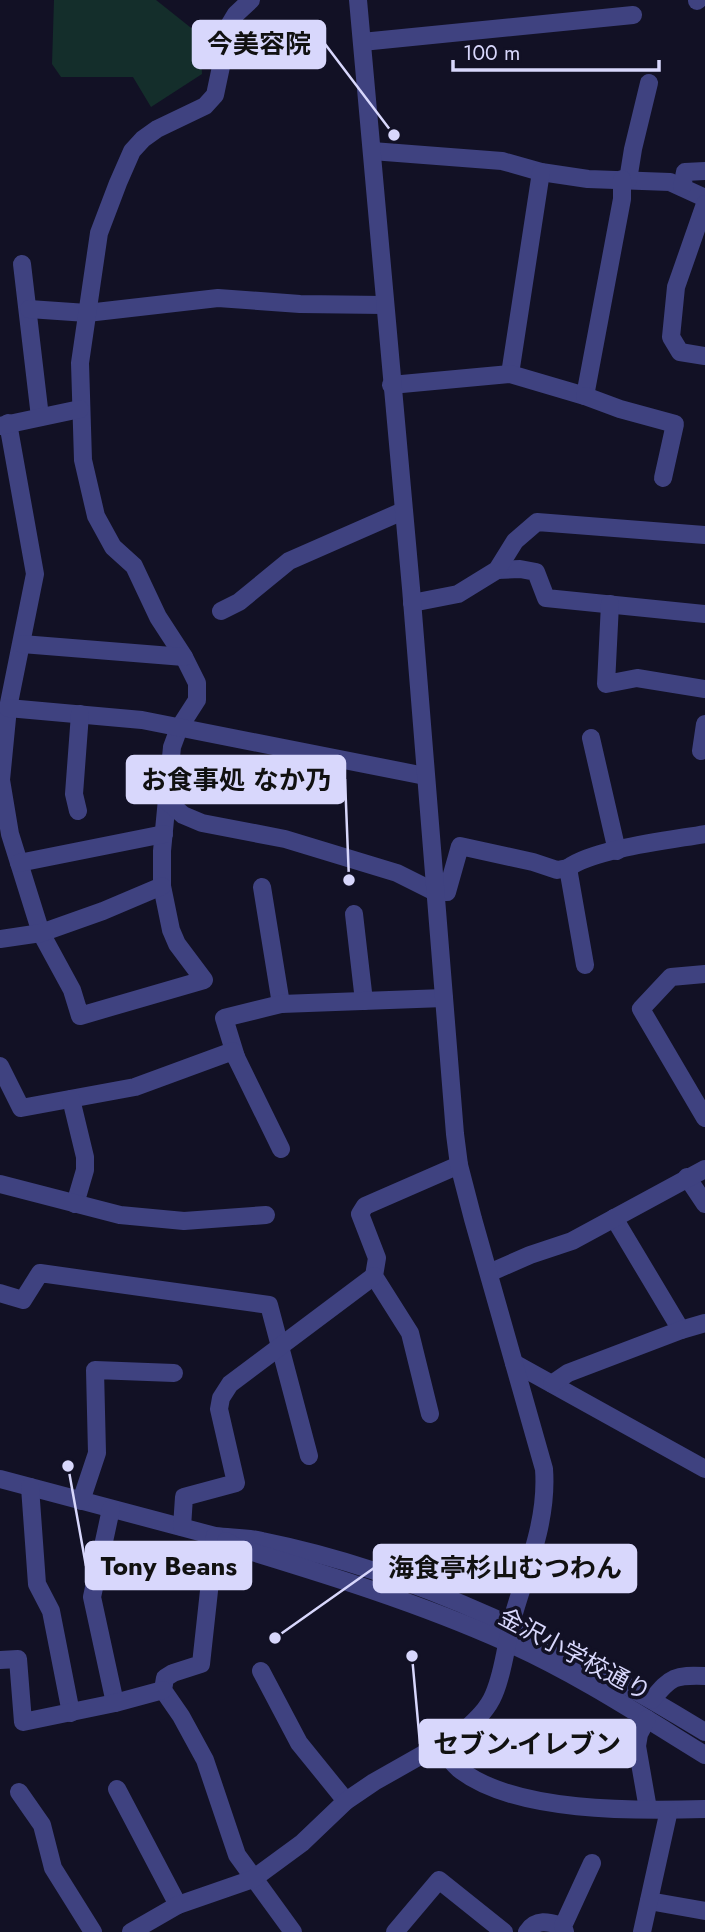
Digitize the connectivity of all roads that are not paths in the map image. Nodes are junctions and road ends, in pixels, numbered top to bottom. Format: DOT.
graph roads {
  1 [pos="251,0"];
  2 [pos="358,0"];
  3 [pos="633,15"];
  4 [pos="362,43"];
  5 [pos="649,83"];
  6 [pos="372,151"];
  7 [pos="705,171"];
  8 [pos="541,172"];
  9 [pos="625,179"];
  10 [pos="682,187"];
  11 [pos="705,198"];
  12 [pos="705,204"];
  13 [pos="22,264"];
  14 [pos="384,305"];
  15 [pos="29,309"];
  16 [pos="88,313"];
  17 [pos="705,356"];
  18 [pos="510,374"];
  19 [pos="391,385"];
  20 [pos="585,396"];
  21 [pos="80,409"];
  22 [pos="40,417"];
  23 [pos="4,424"];
  24 [pos="663,478"];
  25 [pos="404,511"];
  26 [pos="705,535"];
  27 [pos="498,570"];
  28 [pos="412,603"];
  29 [pos="610,604"];
  30 [pos="221,611"];
  31 [pos="705,614"];
  32 [pos="22,643"];
  33 [pos="184,657"];
  34 [pos="705,689"];
  35 [pos="8,708"];
  36 [pos="80,715"];
  37 [pos="705,724"];
  38 [pos="179,728"];
  39 [pos="590,738"];
  40 [pos="701,751"];
  41 [pos="425,776"];
  42 [pos="166,800"];
  43 [pos="78,811"];
  44 [pos="164,834"];
  45 [pos="705,834"];
  46 [pos="617,851"];
  47 [pos="19,863"];
  48 [pos="568,868"];
  49 [pos="162,886"];
  50 [pos="262,887"];
  51 [pos="435,892"];
  52 [pos="354,914"];
  53 [pos="41,933"];
  54 [pos="0,939"];
  55 [pos="585,965"];
  56 [pos="705,974"];
  57 [pos="444,998"];
  58 [pos="364,1001"];
  59 [pos="281,1004"];
  60 [pos="236,1057"];
  61 [pos="0,1066"];
  62 [pos="71,1099"];
  63 [pos="705,1118"];
  64 [pos="281,1149"];
  65 [pos="459,1165"];
  66 [pos="705,1168"];
  67 [pos="687,1177"];
  68 [pos="0,1184"];
  69 [pos="705,1203"];
  70 [pos="75,1204"];
  71 [pos="266,1215"];
  72 [pos="614,1218"];
  73 [pos="489,1273"];
  74 [pos="374,1276"];
  75 [pos="0,1293"];
  76 [pos="705,1323"];
  77 [pos="681,1330"];
  78 [pos="281,1348"];
  79 [pos="514,1363"];
  80 [pos="174,1373"];
  81 [pos="552,1384"];
  82 [pos="429,1414"];
  83 [pos="309,1455"];
  84 [pos="702,1462"];
  85 [pos="0,1479"];
  86 [pos="30,1487"];
  87 [pos="81,1501"];
  88 [pos="111,1509"];
  89 [pos="182,1527"];
  90 [pos="217,1537"];
  91 [pos="528,1566"];
  92 [pos="386,1575"];
  93 [pos="509,1634"];
  94 [pos="0,1660"];
  95 [pos="261,1671"];
  96 [pos="705,1676"];
  97 [pos="163,1690"];
  98 [pos="652,1700"];
  99 [pos="115,1703"];
  100 [pos="71,1713"];
  101 [pos="647,1719"];
  102 [pos="705,1731"];
  103 [pos="439,1744"];
  104 [pos="705,1755"];
  105 [pos="117,1789"];
  106 [pos="19,1792"];
  107 [pos="346,1801"];
  108 [pos="705,1809"];
  109 [pos="648,1810"];
  110 [pos="669,1810"];
  111 [pos="592,1863"];
  112 [pos="253,1879"];
  113 [pos="649,1901"];
  114 [pos="178,1905"];
  115 [pos="705,1911"];
  116 [pos="564,1929"];
  117 [pos="93,1932"];
  118 [pos="131,1932"];
  119 [pos="293,1932"];
  120 [pos="395,1932"];
  121 [pos="504,1932"];
  122 [pos="527,1932"];
  123 [pos="642,1932"];
  1 -- 16 [label="street"];
  2 -- 4 [label="street"];
  3 -- 4 [label="street"];
  4 -- 6 [label="street"];
  5 -- 9 [label="street"];
  6 -- 8 [label="street"];
  6 -- 14 [label="street"];
  7 -- 10 [label="street"];
  8 -- 9 [label="street"];
  8 -- 18 [label="street"];
  9 -- 10 [label="street"];
  9 -- 20 [label="street"];
  10 -- 11 [label="street"];
  12 -- 17 [label="street"];
  13 -- 15 [label="street"];
  14 -- 16 [label="street"];
  14 -- 19 [label="street"];
  15 -- 16 [label="street"];
  15 -- 22 [label="street"];
  16 -- 21 [label="street"];
  18 -- 19 [label="street"];
  18 -- 20 [label="street"];
  19 -- 25 [label="street"];
  20 -- 24 [label="street"];
  21 -- 22 [label="street"];
  21 -- 33 [label="street"];
  22 -- 23 [label="street"];
  23 -- 32 [label="street"];
  25 -- 28 [label="street"];
  25 -- 30 [label="street"];
  26 -- 27 [label="street"];
  27 -- 28 [label="street"];
  27 -- 29 [label="street"];
  28 -- 41 [label="street"];
  29 -- 31 [label="street"];
  29 -- 34 [label="street"];
  32 -- 33 [label="street"];
  32 -- 35 [label="street"];
  33 -- 38 [label="street"];
  35 -- 36 [label="street"];
  35 -- 47 [label="street"];
  36 -- 38 [label="street"];
  36 -- 43 [label="street"];
  37 -- 40 [label="street"];
  38 -- 41 [label="street"];
  38 -- 42 [label="street"];
  39 -- 46 [label="street"];
  41 -- 51 [label="street"];
  42 -- 44 [label="street"];
  42 -- 51 [label="street"];
  44 -- 47 [label="street"];
  44 -- 49 [label="street"];
  45 -- 46 [label="street"];
  46 -- 48 [label="street"];
  47 -- 53 [label="street"];
  48 -- 51 [label="street"];
  48 -- 55 [label="street"];
  49 -- 53 [label="street"];
  49 -- 53 [label="street"];
  50 -- 59 [label="street"];
  51 -- 57 [label="street"];
  52 -- 58 [label="street"];
  53 -- 54 [label="street"];
  56 -- 63 [label="street"];
  57 -- 58 [label="street"];
  57 -- 65 [label="street"];
  58 -- 59 [label="street"];
  59 -- 60 [label="street"];
  60 -- 62 [label="street"];
  60 -- 64 [label="street"];
  61 -- 62 [label="street"];
  62 -- 70 [label="street"];
  65 -- 73 [label="street"];
  65 -- 74 [label="street"];
  66 -- 67 [label="street"];
  67 -- 69 [label="street"];
  67 -- 72 [label="street"];
  68 -- 70 [label="street"];
  70 -- 71 [label="street"];
  72 -- 73 [label="street"];
  72 -- 77 [label="street"];
  73 -- 79 [label="street"];
  74 -- 78 [label="street"];
  74 -- 82 [label="street"];
  75 -- 78 [label="street"];
  76 -- 77 [label="street"];
  77 -- 81 [label="street"];
  78 -- 83 [label="street"];
  78 -- 89 [label="street"];
  79 -- 81 [label="street"];
  79 -- 91 [label="street"];
  80 -- 87 [label="street"];
  81 -- 84 [label="street"];
  85 -- 86 [label="street, 金沢小学校通り"];
  86 -- 87 [label="street, 金沢小学校通り"];
  86 -- 100 [label="street"];
  87 -- 88 [label="street, 金沢小学校通り"];
  88 -- 89 [label="street, 金沢小学校通り"];
  88 -- 99 [label="street"];
  89 -- 90 [label="street, 金沢小学校通り"];
  90 -- 92 [label="street, 金沢小学校通り"];
  90 -- 93 [label="street, 金沢小学校通り"];
  90 -- 97 [label="street"];
  91 -- 92 [label="street"];
  91 -- 93 [label="street"];
  92 -- 93 [label="street, 金沢小学校通り"];
  93 -- 98 [label="street, 金沢小学校通り"];
  93 -- 101 [label="street, 金沢小学校通り"];
  93 -- 103 [label="street"];
  94 -- 100 [label="street"];
  95 -- 107 [label="street"];
  96 -- 98 [label="street"];
  97 -- 99 [label="street"];
  97 -- 112 [label="street"];
  98 -- 102 [label="street, 金沢小学校通り"];
  99 -- 100 [label="street"];
  101 -- 104 [label="street, 金沢小学校通り"];
  101 -- 109 [label="street"];
  103 -- 107 [label="street"];
  103 -- 109 [label="street"];
  105 -- 114 [label="street"];
  106 -- 117 [label="street"];
  107 -- 112 [label="street"];
  108 -- 110 [label="street"];
  109 -- 110 [label="street"];
  110 -- 113 [label="street"];
  111 -- 116 [label="street"];
  112 -- 114 [label="street"];
  112 -- 119 [label="street"];
  113 -- 115 [label="street"];
  113 -- 123 [label="street"];
  114 -- 118 [label="street"];
  116 -- 122 [label="street"];
  120 -- 121 [label="street"];
}
